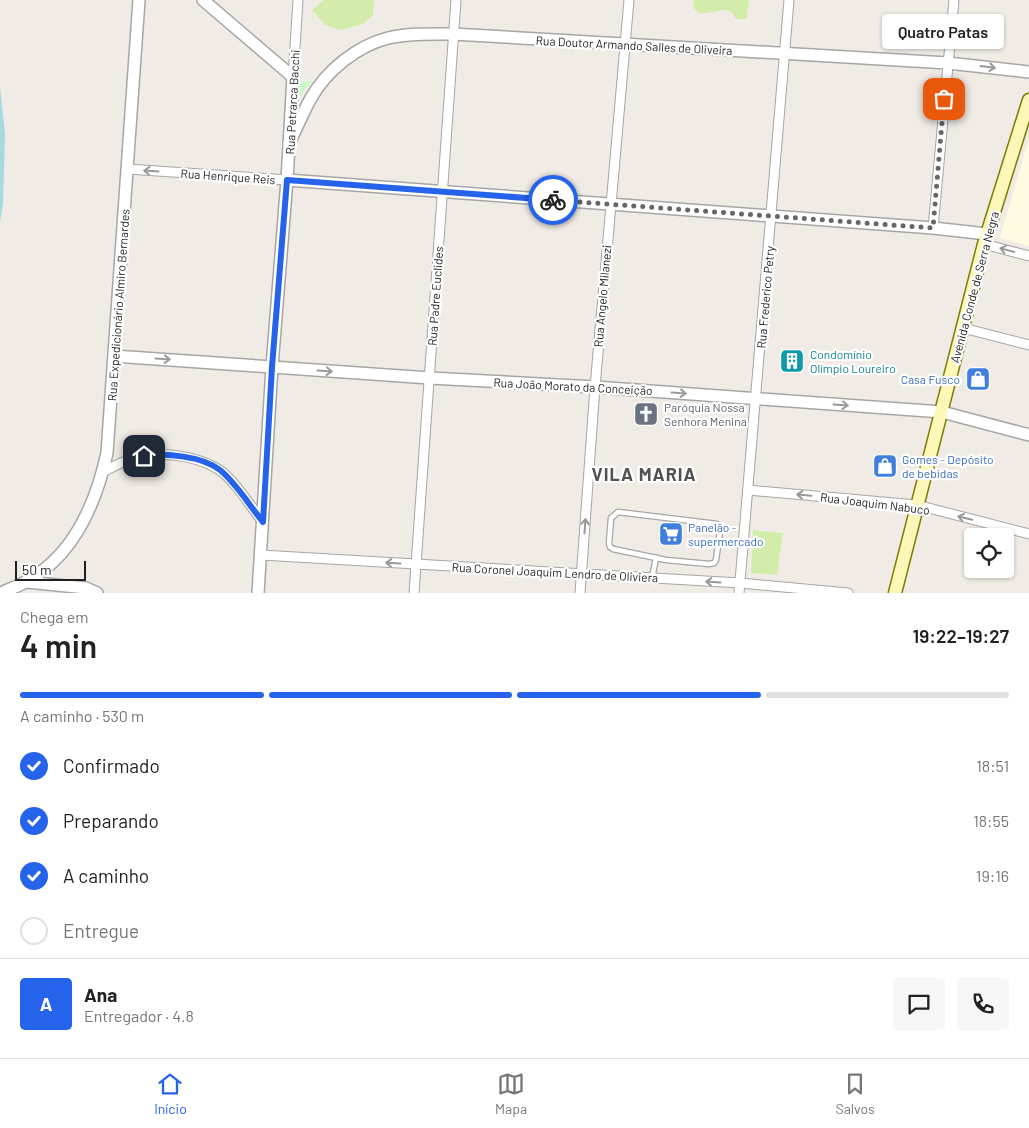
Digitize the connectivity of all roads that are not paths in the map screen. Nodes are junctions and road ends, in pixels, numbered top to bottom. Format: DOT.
graph roads {
  1 [pos="139,0"];
  2 [pos="203,0"];
  3 [pos="298,0"];
  4 [pos="456,0"];
  5 [pos="629,0"];
  6 [pos="789,0"];
  7 [pos="954,0"];
  8 [pos="453,34"];
  9 [pos="626,44"];
  10 [pos="785,54"];
  11 [pos="948,63"];
  12 [pos="1029,72"];
  13 [pos="293,77"];
  14 [pos="1029,100"];
  15 [pos="290,143"];
  16 [pos="128,169"];
  17 [pos="287,180"];
  18 [pos="442,192"];
  19 [pos="610,204"];
  20 [pos="772,216"];
  21 [pos="933,228"];
  22 [pos="986,239"];
  23 [pos="1029,256"];
  24 [pos="963,328"];
  25 [pos="1029,345"];
  26 [pos="114,356"];
  27 [pos="272,367"];
  28 [pos="430,378"];
  29 [pos="595,387"];
  30 [pos="755,398"];
  31 [pos="942,412"];
  32 [pos="1029,435"];
  33 [pos="103,472"];
  34 [pos="748,490"];
  35 [pos="917,505"];
  36 [pos="263,522"];
  37 [pos="1029,534"];
  38 [pos="261,554"];
  39 [pos="656,558"];
  40 [pos="416,564"];
  41 [pos="582,575"];
  42 [pos="652,578"];
  43 [pos="23,587"];
  44 [pos="739,588"];
  45 [pos="4,591"];
  46 [pos="97,593"];
  47 [pos="258,593"];
  48 [pos="414,593"];
  49 [pos="580,593"];
  50 [pos="848,593"];
  51 [pos="895,593"];
  1 -- 16 [label="street, Rua Expedicionário Almiro Bernardes"];
  2 -- 13 [label="street"];
  3 -- 13 [label="street, Rua Petrarca Bacchi"];
  4 -- 8 [label="street, Rua Padre Euclides"];
  5 -- 9 [label="street, Rua Angelo Milanezi"];
  6 -- 10 [label="street, Rua Frederico Petry"];
  7 -- 11 [label="street"];
  8 -- 9 [label="street, Rua Doutor Armando Salles de Oliveira"];
  8 -- 15 [label="street, Rua Doutor Armando Salles de Oliveira"];
  8 -- 18 [label="street, Rua Padre Euclides"];
  9 -- 10 [label="street, Rua Doutor Armando Salles de Oliveira"];
  9 -- 19 [label="street, Rua Angelo Milanezi"];
  10 -- 11 [label="street, Rua Doutor Armando Salles de Oliveira"];
  10 -- 20 [label="street, Rua Frederico Petry"];
  11 -- 12 [label="street, Rua Doutor Armando Salles de Oliveira, one-way"];
  11 -- 21 [label="street"];
  13 -- 15 [label="street, Rua Petrarca Bacchi"];
  14 -- 22 [label="main road, Avenida Conde de Serra Negra"];
  15 -- 17 [label="street, Rua Petrarca Bacchi"];
  17 -- 16 [label="street, Rua Henrique Reis, one-way"];
  16 -- 26 [label="street, Rua Expedicionário Almiro Bernardes"];
  17 -- 18 [label="street, Rua Henrique Reis"];
  17 -- 27 [label="street, Rua Petrarca Bacchi"];
  18 -- 19 [label="street, Rua Henrique Reis"];
  18 -- 28 [label="street, Rua Padre Euclides"];
  19 -- 20 [label="street, Rua Henrique Reis"];
  19 -- 29 [label="street, Rua Angelo Milanezi"];
  20 -- 21 [label="street, Rua Henrique Reis"];
  20 -- 30 [label="street, Rua Frederico Petry"];
  21 -- 22 [label="street, Rua Henrique Reis"];
  23 -- 22 [label="street, Rua Henrique Reis, one-way"];
  22 -- 24 [label="main road, Avenida Conde de Serra Negra"];
  24 -- 25 [label="street"];
  24 -- 31 [label="main road, Avenida Conde de Serra Negra"];
  26 -- 27 [label="street, Rua João Morato da Conceição, one-way"];
  26 -- 33 [label="street, Rua Expedicionário Almiro Bernardes"];
  27 -- 28 [label="street, Rua João Morato da Conceição, one-way"];
  27 -- 36 [label="street, Rua Petrarca Bacchi"];
  28 -- 29 [label="street, Rua João Morato da Conceição"];
  28 -- 40 [label="street, Rua Padre Euclides"];
  29 -- 30 [label="street, Rua João Morato da Conceição, one-way"];
  41 -- 29 [label="street, Rua Angelo Milanezi, one-way"];
  30 -- 31 [label="street, Rua João Morato da Conceição, one-way"];
  30 -- 34 [label="street, Rua Frederico Petry"];
  31 -- 32 [label="street, Rua João Morato da Conceição"];
  31 -- 35 [label="main road, Avenida Conde de Serra Negra"];
  33 -- 36 [label="street"];
  33 -- 43 [label="street, Rua Expedicionário Almiro Bernardes"];
  35 -- 34 [label="street, Rua Joaquim Nabuco, one-way"];
  34 -- 44 [label="street, Rua Frederico Petry"];
  37 -- 35 [label="street, Rua Joaquim Nabuco, one-way"];
  35 -- 51 [label="main road, Avenida Conde de Serra Negra"];
  36 -- 38 [label="street, Rua Petrarca Bacchi"];
  40 -- 38 [label="street, Rua Coronel Joaquim Lendro de Oliviera, one-way"];
  38 -- 47 [label="street, Rua Petrarca Bacchi"];
  39 -- 39 [label="lane"];
  39 -- 42 [label="lane"];
  40 -- 41 [label="street, Rua Coronel Joaquim Lendro de Oliviera"];
  40 -- 48 [label="street, Rua Padre Euclides"];
  41 -- 42 [label="street, Rua Coronel Joaquim Lendro de Oliviera"];
  41 -- 49 [label="street, Rua Angelo Milanezi"];
  44 -- 42 [label="street, Rua Coronel Joaquim Lendro de Oliviera, one-way"];
  43 -- 45 [label="street"];
  43 -- 46 [label="street"];
  44 -- 50 [label="street, Rua Coronel Joaquim Lendro de Oliviera"];
}
